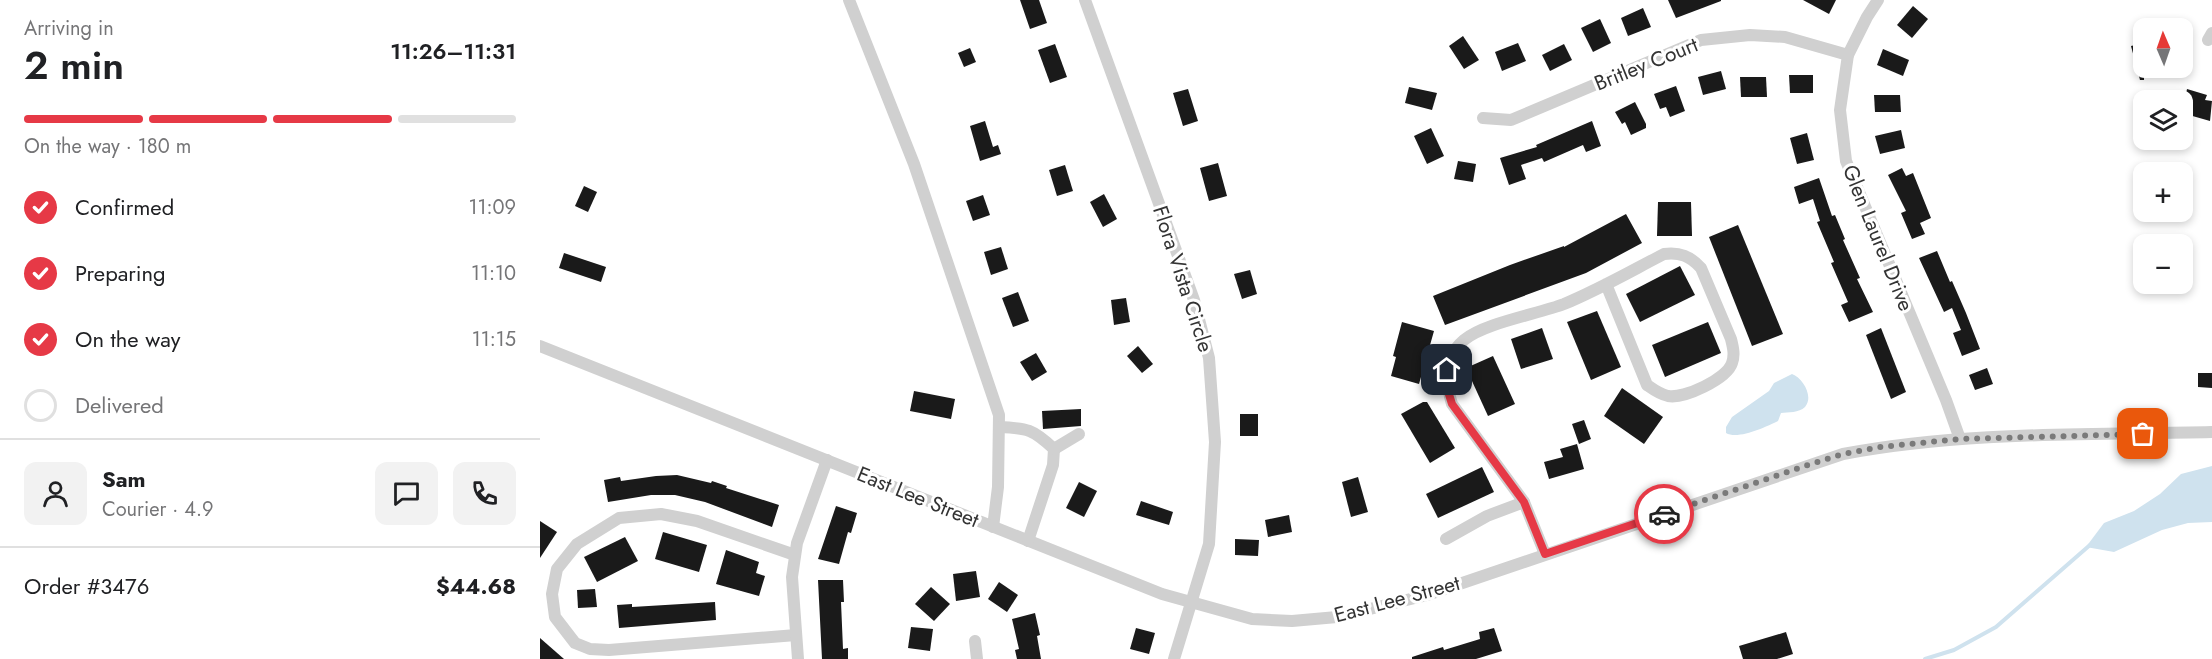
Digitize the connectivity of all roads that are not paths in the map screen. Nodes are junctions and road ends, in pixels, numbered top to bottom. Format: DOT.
graph roads {
  1 [pos="849,0"];
  2 [pos="1085,0"];
  3 [pos="1878,0"];
  4 [pos="1848,55"];
  5 [pos="1483,118"];
  6 [pos="1606,284"];
  7 [pos="540,346"];
  8 [pos="999,427"];
  9 [pos="2212,432"];
  10 [pos="1079,434"];
  11 [pos="1960,439"];
  12 [pos="1054,449"];
  13 [pos="827,460"];
  14 [pos="1524,502"];
  15 [pos="993,527"];
  16 [pos="1446,539"];
  17 [pos="1029,541"];
  18 [pos="1545,554"];
  19 [pos="795,555"];
  20 [pos="1191,603"];
  21 [pos="796,634"];
  22 [pos="975,640"];
  23 [pos="798,659"];
  24 [pos="977,659"];
  25 [pos="1174,659"];
  1 -- 8 [label="street"];
  2 -- 20 [label="street, Flora Vista Circle"];
  3 -- 4 [label="street, Glen Laurel Drive"];
  4 -- 5 [label="street, Britley Court"];
  4 -- 11 [label="street, Glen Laurel Drive"];
  6 -- 6 [label="street"];
  6 -- 14 [label="street"];
  7 -- 13 [label="street, East Lee Street"];
  8 -- 12 [label="street"];
  8 -- 15 [label="street"];
  9 -- 11 [label="street, East Lee Street"];
  10 -- 12 [label="street"];
  11 -- 18 [label="street, East Lee Street"];
  12 -- 17 [label="street"];
  13 -- 15 [label="street, East Lee Street"];
  13 -- 19 [label="street"];
  14 -- 16 [label="street"];
  14 -- 18 [label="street"];
  15 -- 17 [label="street, East Lee Street"];
  17 -- 20 [label="street, East Lee Street"];
  18 -- 20 [label="street, East Lee Street"];
  19 -- 21 [label="street"];
  19 -- 21 [label="street"];
  20 -- 25 [label="street, Flora Vista Circle"];
  21 -- 23 [label="street"];
  22 -- 24 [label="street"];
}
